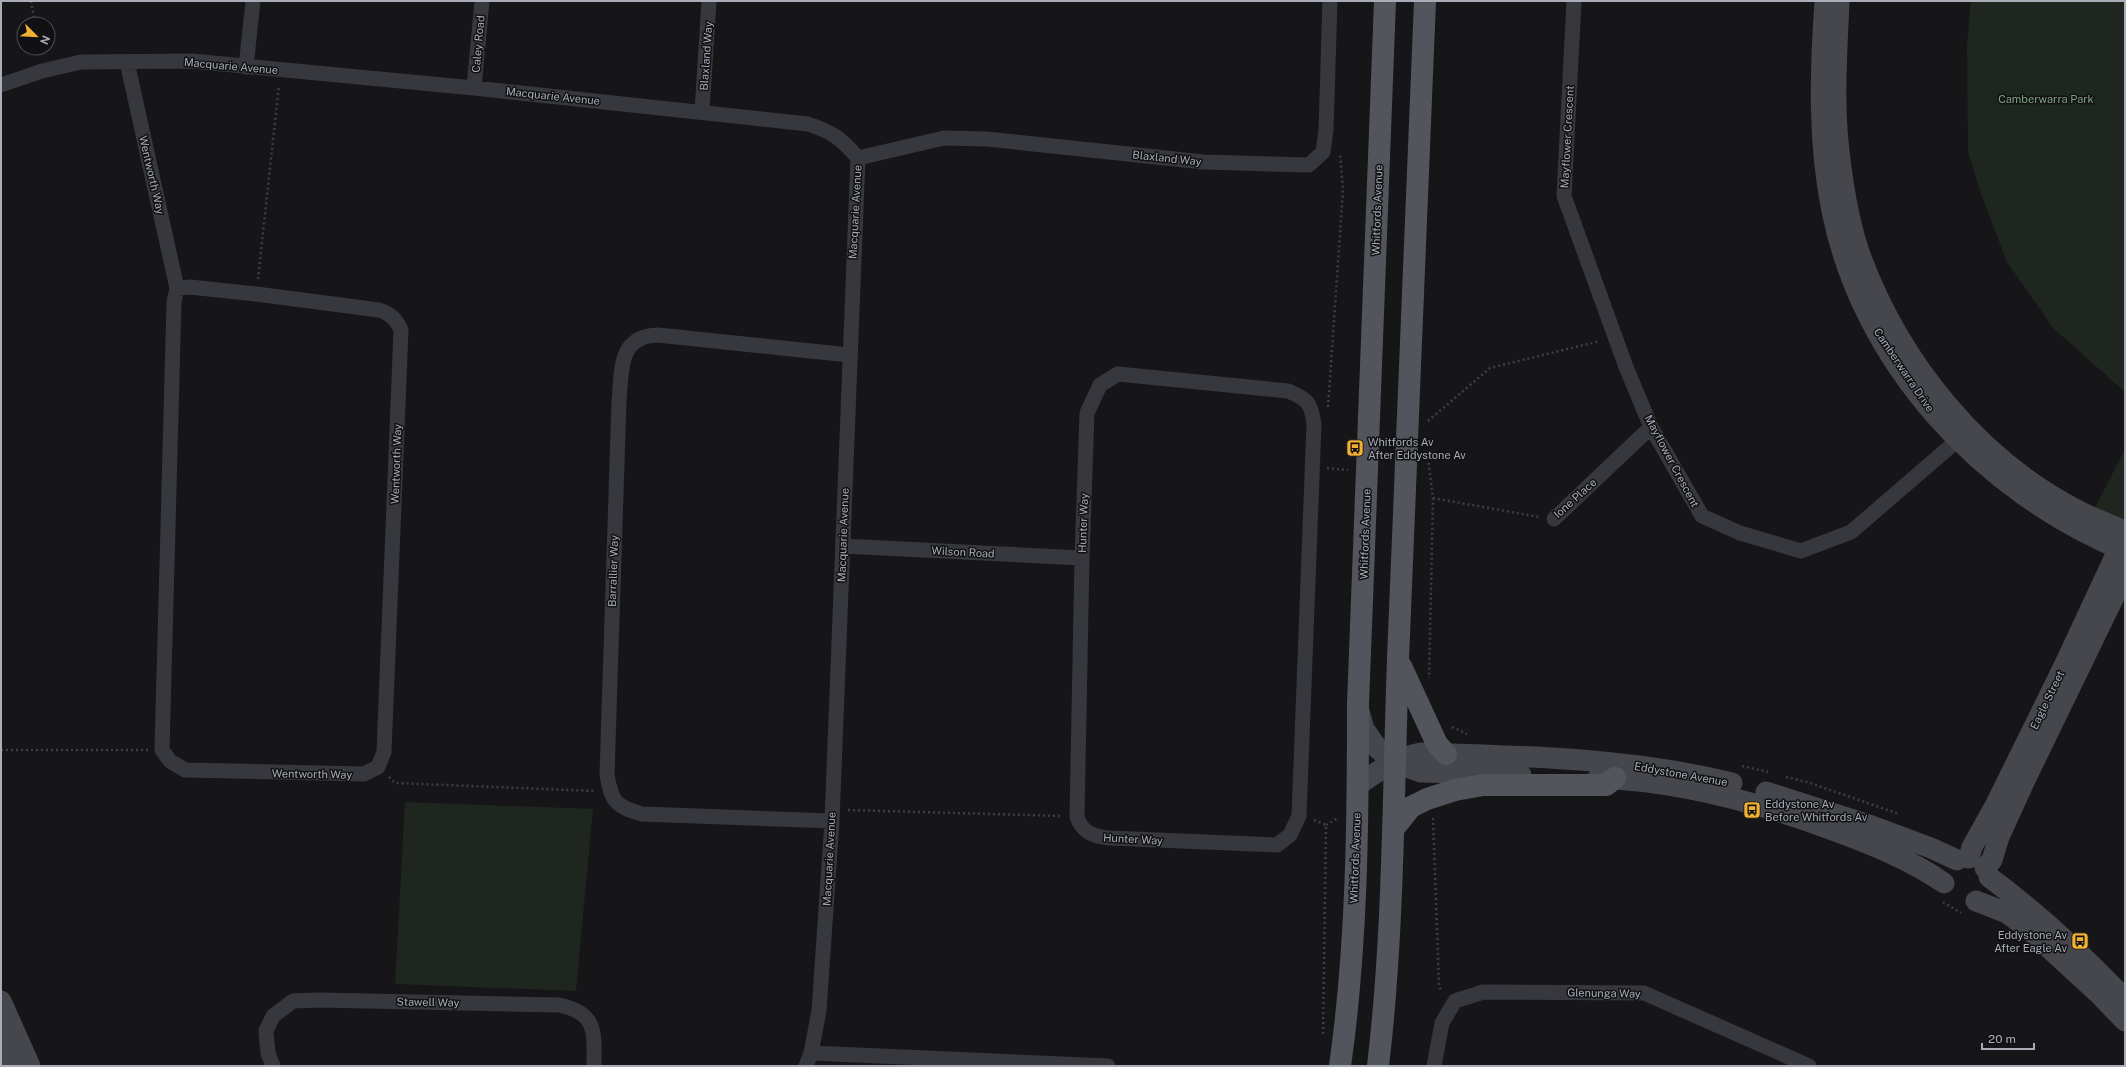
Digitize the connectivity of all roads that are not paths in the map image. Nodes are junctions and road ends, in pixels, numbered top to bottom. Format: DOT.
graph roads {
  1 [pos="253,1"];
  2 [pos="482,1"];
  3 [pos="710,1"];
  4 [pos="1330,1"];
  5 [pos="1385,1"];
  6 [pos="1425,1"];
  7 [pos="1574,1"];
  8 [pos="1825,1"];
  9 [pos="1839,1"];
  10 [pos="127,62"];
  11 [pos="246,67"];
  12 [pos="1,85"];
  13 [pos="474,88"];
  14 [pos="702,111"];
  15 [pos="858,158"];
  16 [pos="177,288"];
  17 [pos="849,355"];
  18 [pos="1651,427"];
  19 [pos="1961,434"];
  20 [pos="1554,519"];
  21 [pos="2123,543"];
  22 [pos="843,546"];
  23 [pos="1082,558"];
  24 [pos="2125,574"];
  25 [pos="1398,662"];
  26 [pos="1358,704"];
  27 [pos="1446,754"];
  28 [pos="1395,761"];
  29 [pos="1615,778"];
  30 [pos="1358,785"];
  31 [pos="832,816"];
  32 [pos="1395,827"];
  33 [pos="1975,866"];
  34 [pos="1941,891"];
  35 [pos="1970,908"];
  36 [pos="2125,999"];
  37 [pos="1,1001"];
  38 [pos="2125,1021"];
  39 [pos="1,1038"];
  40 [pos="809,1060"];
  41 [pos="17,1064"];
  42 [pos="274,1066"];
  43 [pos="594,1066"];
  44 [pos="1108,1066"];
  45 [pos="1340,1066"];
  46 [pos="1378,1066"];
  47 [pos="1434,1066"];
  48 [pos="1809,1066"];
  1 -- 11 [label="street"];
  2 -- 13 [label="street, Caley Road"];
  3 -- 14 [label="street, Blaxland Way"];
  4 -- 15 [label="street, Blaxland Way"];
  5 -- 26 [label="main road, Whitfords Avenue"];
  6 -- 25 [label="main road"];
  7 -- 18 [label="street, Mayflower Crescent"];
  8 -- 19 [label="street, Camberwarra Drive"];
  9 -- 19 [label="street, Camberwarra Drive"];
  10 -- 11 [label="street, Macquarie Avenue"];
  10 -- 12 [label="street, Macquarie Avenue"];
  10 -- 16 [label="street, Wentworth Way"];
  11 -- 13 [label="street, Macquarie Avenue"];
  13 -- 14 [label="street, Macquarie Avenue"];
  14 -- 15 [label="street, Macquarie Avenue"];
  15 -- 17 [label="street, Macquarie Avenue"];
  16 -- 16 [label="street, Wentworth Way"];
  17 -- 22 [label="street, Macquarie Avenue"];
  17 -- 31 [label="street, Barrallier Way"];
  18 -- 19 [label="street, Mayflower Crescent"];
  18 -- 20 [label="street, Ione Place"];
  19 -- 21 [label="street, Camberwarra Drive"];
  21 -- 33 [label="street, Eagle Street"];
  22 -- 23 [label="street, Wilson Road"];
  22 -- 31 [label="street, Macquarie Avenue"];
  23 -- 23 [label="street, Hunter Way"];
  24 -- 33 [label="street, Eagle Street"];
  25 -- 27 [label="main road"];
  25 -- 28 [label="main road"];
  26 -- 28 [label="street, Eddystone Avenue"];
  26 -- 30 [label="main road, Whitfords Avenue"];
  27 -- 28 [label="street, Eddystone Avenue"];
  27 -- 33 [label="street, Eddystone Avenue"];
  28 -- 29 [label="street, Eddystone Avenue"];
  28 -- 30 [label="street, Eddystone Avenue"];
  28 -- 32 [label="main road"];
  29 -- 32 [label="main road"];
  29 -- 34 [label="street, Eddystone Avenue"];
  30 -- 45 [label="main road, Whitfords Avenue"];
  31 -- 40 [label="street, Macquarie Avenue"];
  32 -- 46 [label="main road"];
  33 -- 34 [label="street"];
  33 -- 35 [label="street"];
  33 -- 36 [label="street, Eddystone Avenue"];
  34 -- 35 [label="street"];
  35 -- 38 [label="street"];
  37 -- 41 [label="street"];
  39 -- 41 [label="street"];
  40 -- 44 [label="street"];
  42 -- 43 [label="street, Stawell Way"];
  47 -- 48 [label="street, Glenunga Way"];
}
